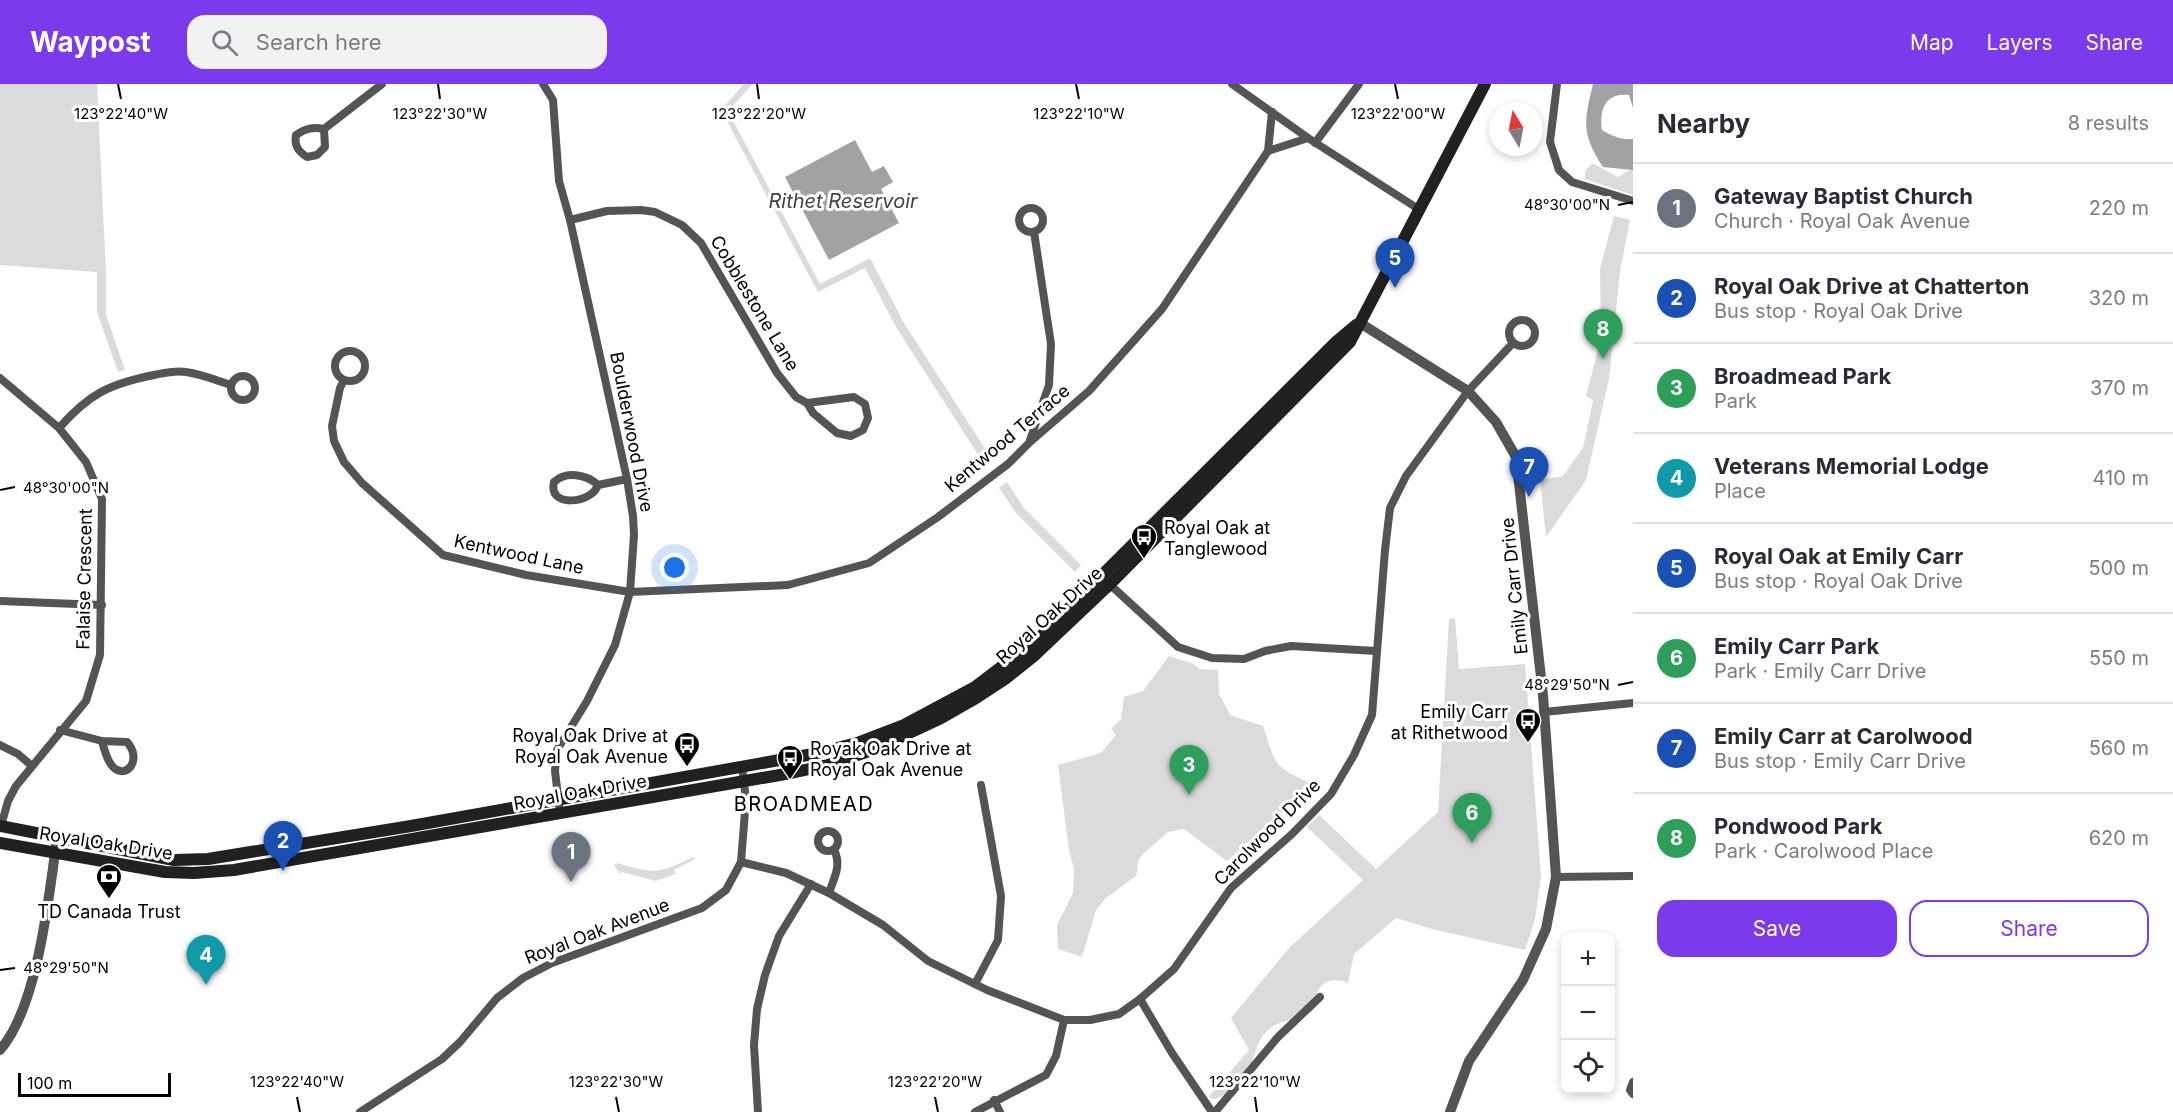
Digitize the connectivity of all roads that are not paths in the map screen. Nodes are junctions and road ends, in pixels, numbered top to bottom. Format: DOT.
graph roads {
  1 [pos="382,84"];
  2 [pos="543,84"];
  3 [pos="1232,84"];
  4 [pos="1359,84"];
  5 [pos="1485,84"];
  6 [pos="1557,84"];
  7 [pos="1272,112"];
  8 [pos="324,129"];
  9 [pos="1311,140"];
  10 [pos="1268,151"];
  11 [pos="1633,201"];
  12 [pos="1420,210"];
  13 [pos="570,220"];
  14 [pos="1034,232"];
  15 [pos="1360,323"];
  16 [pos="1513,343"];
  17 [pos="0,378"];
  18 [pos="344,380"];
  19 [pos="231,385"];
  20 [pos="1468,391"];
  21 [pos="807,403"];
  22 [pos="59,428"];
  23 [pos="1030,442"];
  24 [pos="627,479"];
  25 [pos="598,485"];
  26 [pos="1105,581"];
  27 [pos="630,592"];
  28 [pos="0,601"];
  29 [pos="102,605"];
  30 [pos="1376,651"];
  31 [pos="1633,703"];
  32 [pos="1544,712"];
  33 [pos="60,730"];
  34 [pos="102,741"];
  35 [pos="0,745"];
  36 [pos="32,766"];
  37 [pos="742,767"];
  38 [pos="744,782"];
  39 [pos="981,785"];
  40 [pos="558,799"];
  41 [pos="560,813"];
  42 [pos="0,826"];
  43 [pos="57,838"];
  44 [pos="0,843"];
  45 [pos="834,850"];
  46 [pos="55,853"];
  47 [pos="741,862"];
  48 [pos="1633,876"];
  49 [pos="1556,877"];
  50 [pos="811,884"];
  51 [pos="828,893"];
  52 [pos="975,984"];
  53 [pos="1320,997"];
  54 [pos="1140,999"];
  55 [pos="1064,1020"];
  56 [pos="0,1050"];
  57 [pos="1633,1082"];
  58 [pos="1633,1094"];
  59 [pos="994,1101"];
  60 [pos="360,1112"];
  61 [pos="758,1112"];
  62 [pos="975,1112"];
  63 [pos="1000,1112"];
  64 [pos="1214,1112"];
  65 [pos="1450,1112"];
  1 -- 8 [label="street"];
  2 -- 13 [label="street, Boulderwood Drive"];
  3 -- 7 [label="street"];
  4 -- 9 [label="street"];
  5 -- 12 [label="main road, Royal Oak Drive"];
  6 -- 11 [label="street"];
  7 -- 9 [label="street"];
  7 -- 10 [label="street, Kentwood Terrace"];
  9 -- 10 [label="street"];
  9 -- 12 [label="street"];
  10 -- 23 [label="street, Kentwood Terrace"];
  12 -- 15 [label="main road, Royal Oak Drive"];
  13 -- 21 [label="street, Cobblestone Lane"];
  13 -- 24 [label="street, Boulderwood Drive"];
  14 -- 23 [label="street"];
  15 -- 20 [label="street, Emily Carr Drive"];
  15 -- 26 [label="main road, Royal Oak Drive"];
  16 -- 20 [label="street, Carolwood Drive"];
  17 -- 22 [label="street, Falaise Crescent"];
  18 -- 27 [label="street, Kentwood Lane"];
  19 -- 22 [label="street"];
  20 -- 30 [label="street, Carolwood Drive"];
  20 -- 32 [label="street, Emily Carr Drive"];
  21 -- 21 [label="street, Cobblestone Lane"];
  22 -- 29 [label="street, Falaise Crescent"];
  23 -- 27 [label="street, Kentwood Terrace"];
  24 -- 25 [label="street"];
  24 -- 27 [label="street, Boulderwood Drive"];
  25 -- 25 [label="street"];
  26 -- 30 [label="street"];
  26 -- 37 [label="main road, Royal Oak Drive"];
  26 -- 38 [label="main road, Royal Oak Drive"];
  27 -- 40 [label="street, Boulderwood Drive"];
  28 -- 29 [label="street"];
  29 -- 33 [label="street, Falaise Crescent"];
  30 -- 54 [label="street, Carolwood Drive"];
  31 -- 32 [label="street"];
  32 -- 49 [label="street, Emily Carr Drive"];
  33 -- 34 [label="street"];
  33 -- 36 [label="street, Falaise Crescent"];
  35 -- 36 [label="street"];
  36 -- 42 [label="street, Falaise Crescent"];
  37 -- 38 [label="street, Royal Oak Avenue"];
  37 -- 40 [label="main road, Royal Oak Drive"];
  38 -- 41 [label="main road, Royal Oak Drive"];
  38 -- 47 [label="street, Royal Oak Avenue"];
  39 -- 52 [label="street"];
  40 -- 41 [label="street, Boulderwood Drive"];
  40 -- 43 [label="main road, Royal Oak Drive"];
  41 -- 46 [label="main road, Royal Oak Drive"];
  42 -- 43 [label="main road, Royal Oak Drive"];
  43 -- 46 [label="street"];
  44 -- 46 [label="main road, Royal Oak Drive"];
  45 -- 51 [label="street"];
  46 -- 56 [label="street"];
  47 -- 50 [label="street, Carolwood Drive"];
  47 -- 60 [label="street, Royal Oak Avenue"];
  48 -- 49 [label="street"];
  49 -- 65 [label="street, Emily Carr Drive"];
  50 -- 51 [label="street, Carolwood Drive"];
  50 -- 61 [label="street"];
  51 -- 52 [label="street, Carolwood Drive"];
  52 -- 55 [label="street, Carolwood Drive"];
  53 -- 64 [label="street"];
  54 -- 55 [label="street, Carolwood Drive"];
  54 -- 64 [label="street"];
  55 -- 59 [label="street"];
  57 -- 58 [label="street"];
  59 -- 62 [label="street"];
  59 -- 63 [label="street"];
}
